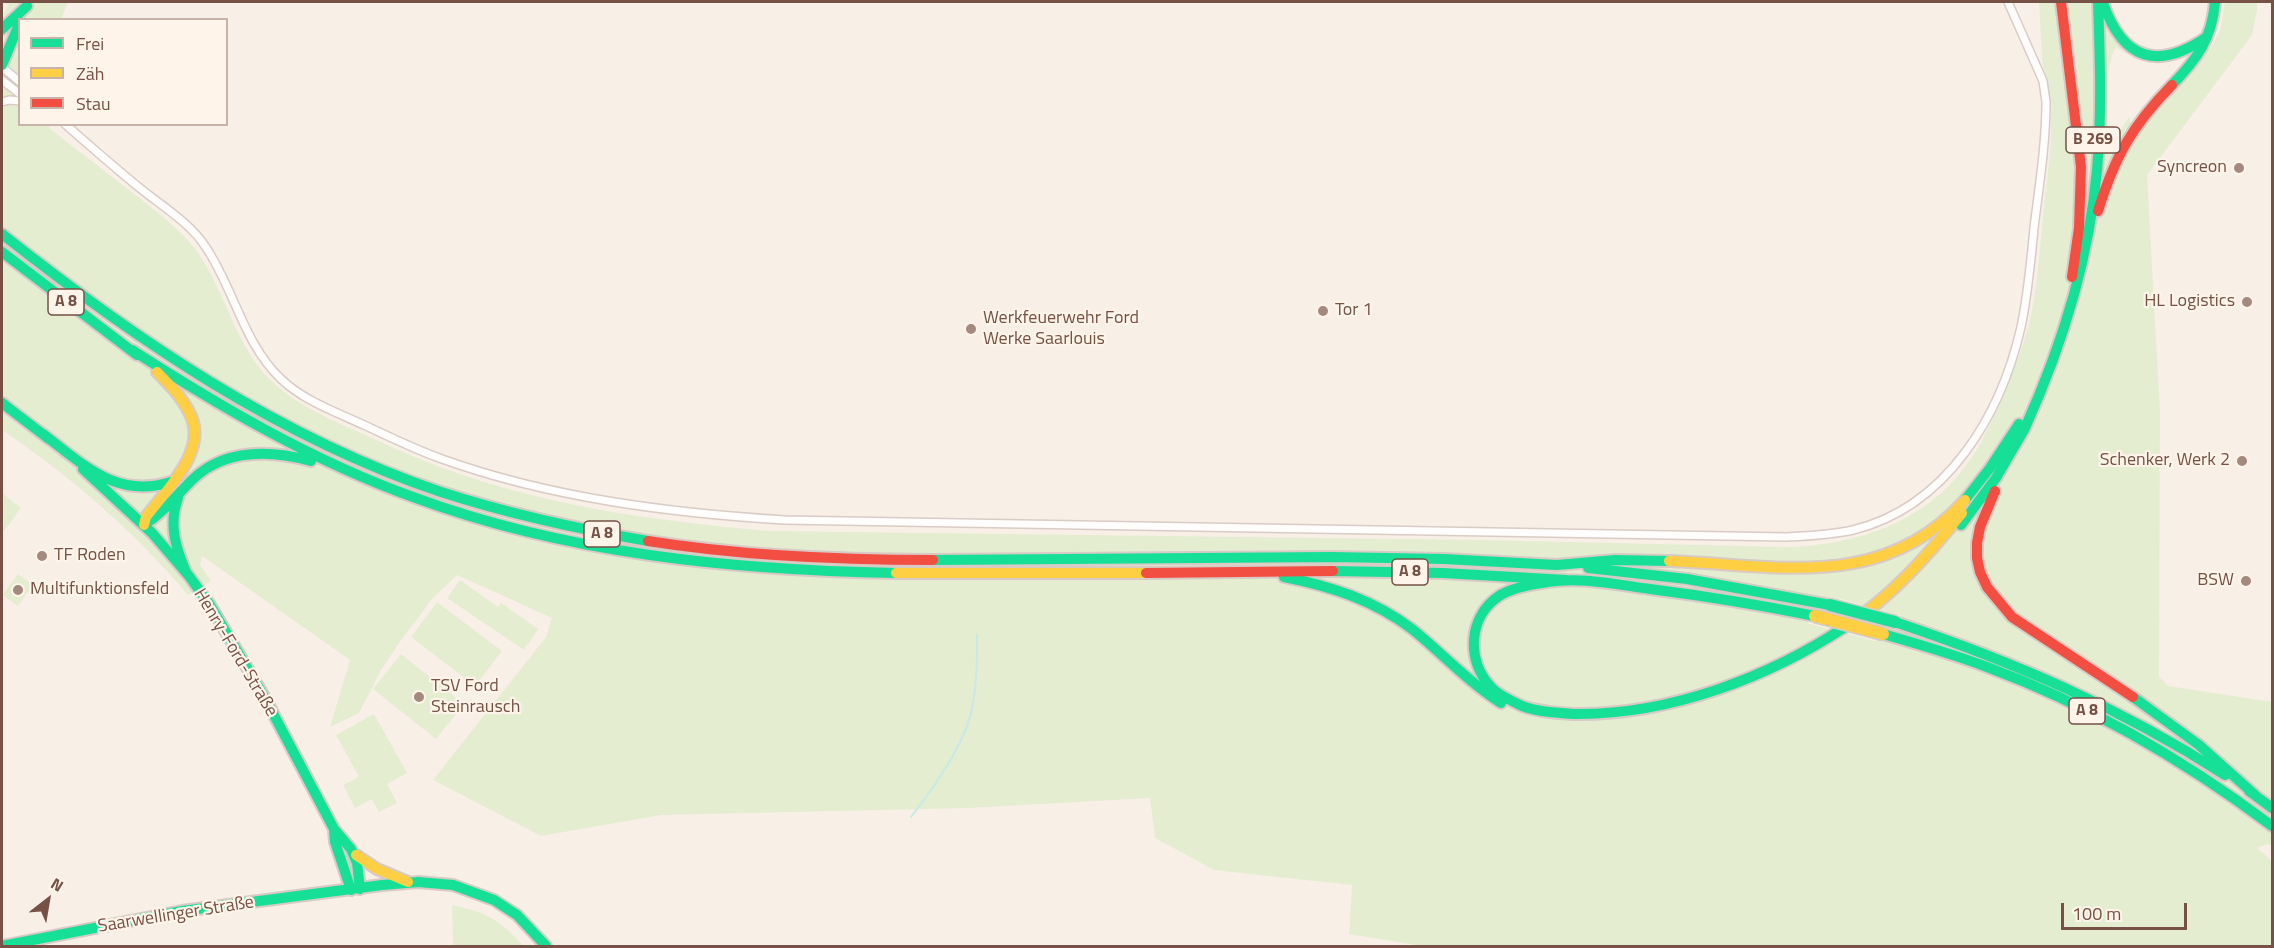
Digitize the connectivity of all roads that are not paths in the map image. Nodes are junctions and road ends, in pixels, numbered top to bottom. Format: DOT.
graph roads {
  1 [pos="2008,2"];
  2 [pos="2061,2"];
  3 [pos="2093,2"];
  4 [pos="2100,2"];
  5 [pos="2215,2"];
  6 [pos="27,4"];
  7 [pos="21,18"];
  8 [pos="18,26"];
  9 [pos="2,29"];
  10 [pos="2211,33"];
  11 [pos="2,66"];
  12 [pos="2,80"];
  13 [pos="18,80"];
  14 [pos="18,92"];
  15 [pos="18,101"];
  16 [pos="2,102"];
  17 [pos="67,126"];
  18 [pos="2,234"];
  19 [pos="2,252"];
  20 [pos="2075,281"];
  21 [pos="132,350"];
  22 [pos="2,403"];
  23 [pos="2022,426"];
  24 [pos="43,434"];
  25 [pos="352,473"];
  26 [pos="172,482"];
  27 [pos="182,492"];
  28 [pos="144,525"];
  29 [pos="1551,565"];
  30 [pos="1254,572"];
  31 [pos="187,574"];
  32 [pos="1566,580"];
  33 [pos="2254,795"];
  34 [pos="2272,808"];
  35 [pos="2272,826"];
  36 [pos="334,829"];
  37 [pos="355,854"];
  38 [pos="411,884"];
  39 [pos="355,889"];
  40 [pos="2,946"];
  41 [pos="546,946"];
  1 -- 17 [label="street"];
  2 -- 20 [label="main road"];
  3 -- 20 [label="main road, B 269 / B 269"];
  4 -- 10 [label="main road"];
  4 -- 20 [label="main road"];
  5 -- 10 [label="main road"];
  6 -- 7 [label="main road"];
  6 -- 9 [label="main road"];
  8 -- 11 [label="main road"];
  10 -- 20 [label="main road"];
  11 -- 13 [label="street"];
  12 -- 14 [label="street"];
  15 -- 16 [label="street"];
  18 -- 29 [label="main road, A 8 / A 8"];
  19 -- 21 [label="main road, A 8"];
  20 -- 23 [label="main road, B 269 / B 269"];
  21 -- 25 [label="main road, A 8 / A 8"];
  21 -- 26 [label="main road"];
  22 -- 24 [label="main road, Henry-Ford-Straße"];
  23 -- 29 [label="main road"];
  23 -- 30 [label="main road"];
  23 -- 32 [label="main road"];
  23 -- 33 [label="main road"];
  24 -- 26 [label="main road"];
  24 -- 28 [label="main road, Henry-Ford-Straße"];
  25 -- 27 [label="main road"];
  25 -- 30 [label="main road, A 8 / A 8"];
  26 -- 28 [label="main road"];
  27 -- 28 [label="main road"];
  27 -- 31 [label="main road"];
  28 -- 31 [label="main road, Henry-Ford-Straße"];
  29 -- 33 [label="main road, A 8, bridge"];
  30 -- 32 [label="main road, A 8 / A 8"];
  31 -- 36 [label="main road, Henry-Ford-Straße"];
  32 -- 35 [label="main road, A 8, bridge"];
  33 -- 34 [label="main road, A 8"];
  36 -- 37 [label="main road, Henry-Ford-Straße"];
  36 -- 39 [label="main road, Henry-Ford-Straße"];
  37 -- 38 [label="main road"];
  37 -- 39 [label="main road"];
  38 -- 39 [label="main road, Saarwellinger Straße"];
  38 -- 41 [label="main road, Saarwellinger Straße"];
  39 -- 40 [label="main road, Saarwellinger Straße"];
}
